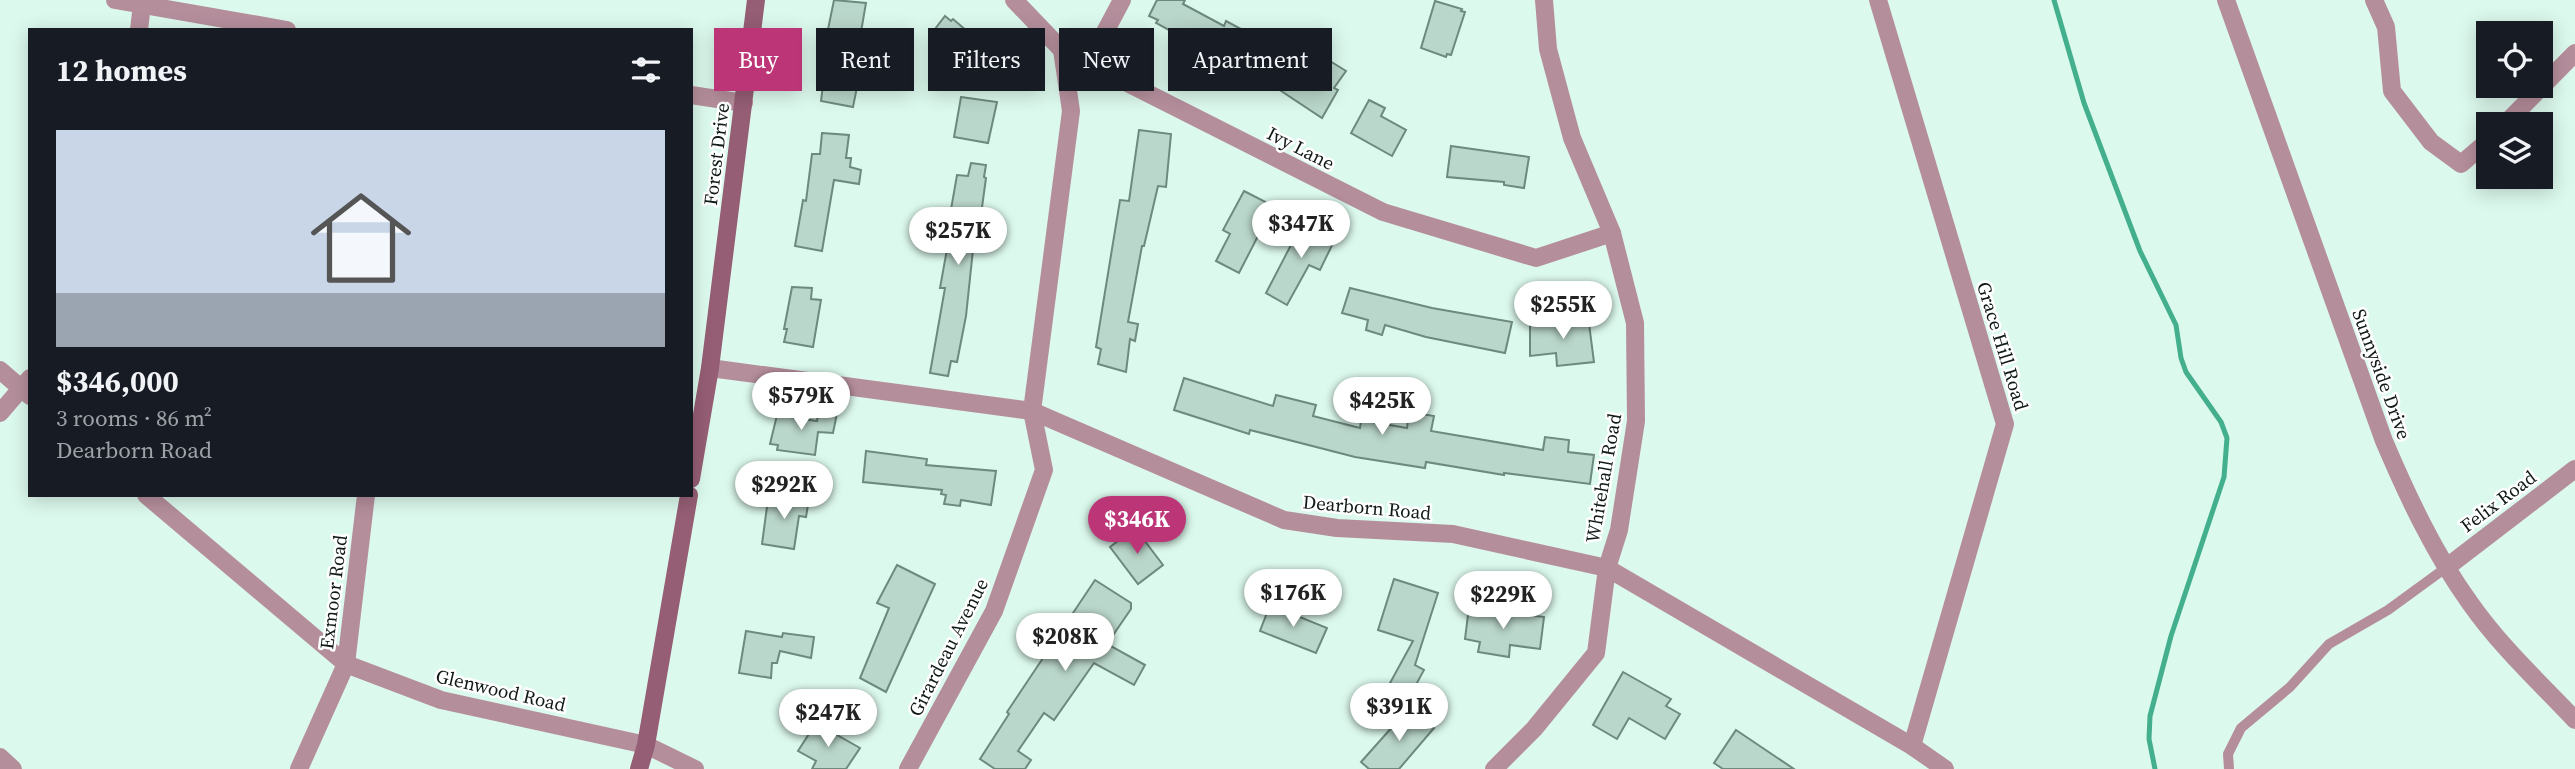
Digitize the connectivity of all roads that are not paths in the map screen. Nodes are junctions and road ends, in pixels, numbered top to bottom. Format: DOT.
graph roads {
  1 [pos="115,0"];
  2 [pos="756,0"];
  3 [pos="1014,0"];
  4 [pos="1122,0"];
  5 [pos="1544,0"];
  6 [pos="1878,0"];
  7 [pos="2225,0"];
  8 [pos="2374,0"];
  9 [pos="2390,0"];
  10 [pos="142,4"];
  11 [pos="2386,27"];
  12 [pos="139,28"];
  13 [pos="275,28"];
  14 [pos="1107,28"];
  15 [pos="1059,47"];
  16 [pos="2575,53"];
  17 [pos="1068,91"];
  18 [pos="1143,91"];
  19 [pos="693,95"];
  20 [pos="744,103"];
  21 [pos="2517,112"];
  22 [pos="2476,151"];
  23 [pos="1612,233"];
  24 [pos="710,368"];
  25 [pos="0,370"];
  26 [pos="27,388"];
  27 [pos="1032,411"];
  28 [pos="0,413"];
  29 [pos="693,467"];
  30 [pos="2575,469"];
  31 [pos="148,497"];
  32 [pos="366,497"];
  33 [pos="688,497"];
  34 [pos="2447,567"];
  35 [pos="1606,568"];
  36 [pos="346,664"];
  37 [pos="2575,720"];
  38 [pos="646,745"];
  39 [pos="1912,746"];
  40 [pos="0,757"];
  41 [pos="13,769"];
  42 [pos="299,769"];
  43 [pos="639,769"];
  44 [pos="695,769"];
  45 [pos="908,769"];
  46 [pos="1494,769"];
  47 [pos="1945,769"];
  48 [pos="2228,769"];
  1 -- 10 [label="street"];
  2 -- 20 [label="main road, Forest Drive"];
  3 -- 15 [label="street, Ivy Lane"];
  4 -- 14 [label="street"];
  5 -- 23 [label="street, Whitehall Road"];
  6 -- 39 [label="street, Grace Hill Road"];
  7 -- 34 [label="street, Sunnyside Drive"];
  8 -- 11 [label="street"];
  9 -- 11 [label="street"];
  10 -- 12 [label="street"];
  10 -- 13 [label="street"];
  11 -- 22 [label="street"];
  16 -- 21 [label="street"];
  17 -- 27 [label="street, Girardeau Avenue"];
  18 -- 23 [label="street, Ivy Lane"];
  19 -- 20 [label="street"];
  20 -- 24 [label="main road, Forest Drive"];
  23 -- 35 [label="street, Whitehall Road"];
  24 -- 27 [label="street, Dearborn Road"];
  24 -- 29 [label="main road, Forest Drive"];
  25 -- 26 [label="street"];
  26 -- 28 [label="street"];
  27 -- 35 [label="street, Dearborn Road"];
  27 -- 45 [label="street, Girardeau Avenue"];
  30 -- 34 [label="street, Felix Road"];
  31 -- 36 [label="street, Glenwood Road"];
  32 -- 36 [label="street, Exmoor Road"];
  33 -- 38 [label="main road"];
  34 -- 37 [label="street, Sunnyside Drive"];
  34 -- 48 [label="lane"];
  35 -- 39 [label="street, Dearborn Road"];
  35 -- 46 [label="street, Whitehall Road"];
  36 -- 38 [label="street, Glenwood Road"];
  36 -- 42 [label="street, Exmoor Road"];
  38 -- 43 [label="main road"];
  38 -- 44 [label="street, Glenwood Road"];
  39 -- 47 [label="street, Dearborn Road"];
  40 -- 41 [label="street"];
}
